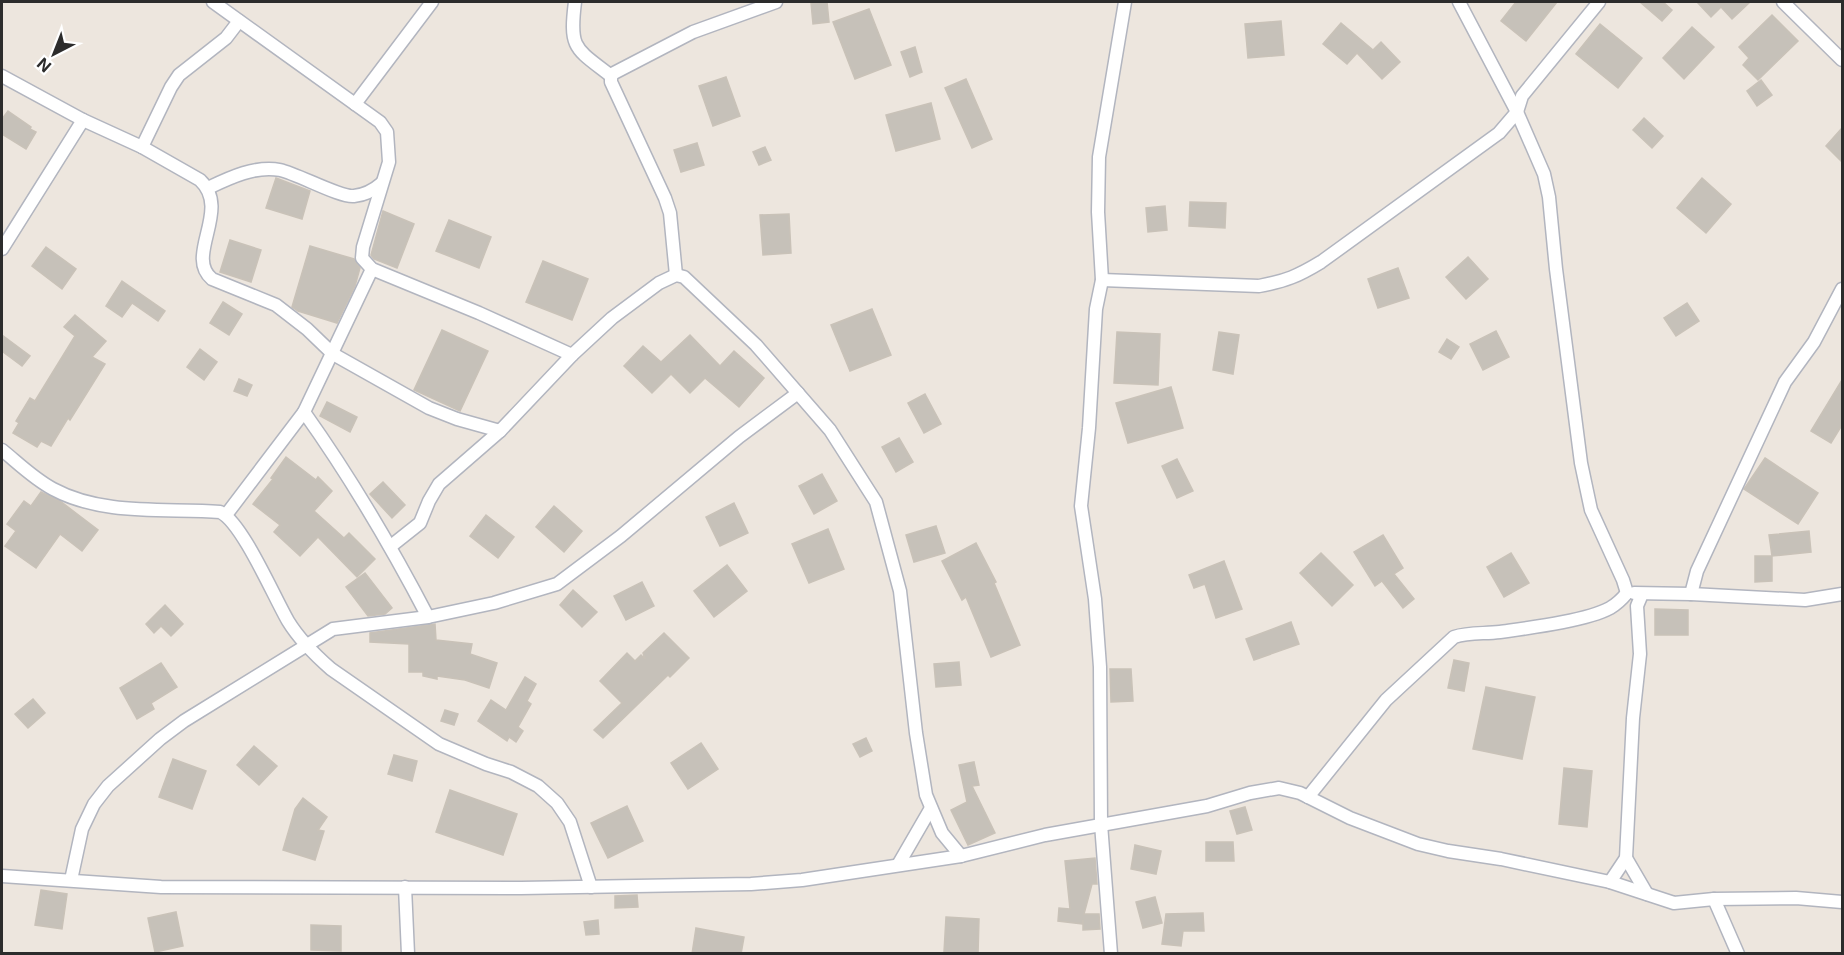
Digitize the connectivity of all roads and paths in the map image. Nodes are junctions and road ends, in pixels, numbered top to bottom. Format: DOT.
graph roads {
  1 [pos="213,2"];
  2 [pos="432,2"];
  3 [pos="575,2"];
  4 [pos="776,2"];
  5 [pos="1125,2"];
  6 [pos="1459,2"];
  7 [pos="1599,2"];
  8 [pos="1783,2"];
  9 [pos="239,21"];
  10 [pos="1842,60"];
  11 [pos="2,76"];
  12 [pos="611,76"];
  13 [pos="355,104"];
  14 [pos="1516,112"];
  15 [pos="83,120"];
  16 [pos="142,147"];
  17 [pos="383,182"];
  18 [pos="208,188"];
  19 [pos="2,249"];
  20 [pos="372,269"];
  21 [pos="676,275"];
  22 [pos="1102,280"];
  23 [pos="1842,289"];
  24 [pos="333,354"];
  25 [pos="572,355"];
  26 [pos="798,393"];
  27 [pos="304,412"];
  28 [pos="500,431"];
  29 [pos="2,450"];
  30 [pos="226,515"];
  31 [pos="391,546"];
  32 [pos="1627,592"];
  33 [pos="1642,594"];
  34 [pos="1691,594"];
  35 [pos="1842,594"];
  36 [pos="428,617"];
  37 [pos="307,645"];
  38 [pos="1308,797"];
  39 [pos="931,808"];
  40 [pos="1101,824"];
  41 [pos="961,856"];
  42 [pos="1626,858"];
  43 [pos="898,865"];
  44 [pos="2,876"];
  45 [pos="71,880"];
  46 [pos="1610,882"];
  47 [pos="405,887"];
  48 [pos="591,887"];
  49 [pos="1647,894"];
  50 [pos="1714,899"];
  51 [pos="1842,902"];
  52 [pos="408,954"];
  53 [pos="1111,954"];
  54 [pos="1738,954"];
  1 -- 9 [label="street"];
  2 -- 13 [label="street"];
  3 -- 12 [label="street"];
  4 -- 12 [label="street"];
  5 -- 22 [label="street"];
  6 -- 14 [label="street"];
  7 -- 14 [label="street"];
  8 -- 10 [label="street"];
  9 -- 13 [label="street"];
  9 -- 16 [label="street"];
  11 -- 15 [label="street"];
  12 -- 21 [label="street"];
  13 -- 17 [label="street"];
  14 -- 22 [label="street"];
  14 -- 32 [label="street"];
  15 -- 16 [label="street"];
  15 -- 19 [label="street"];
  16 -- 18 [label="street"];
  17 -- 18 [label="street"];
  17 -- 20 [label="street"];
  18 -- 24 [label="street"];
  20 -- 24 [label="street"];
  20 -- 25 [label="street"];
  21 -- 25 [label="street"];
  21 -- 26 [label="street"];
  22 -- 40 [label="street"];
  23 -- 34 [label="street"];
  24 -- 27 [label="street"];
  24 -- 28 [label="street"];
  25 -- 28 [label="street"];
  26 -- 36 [label="street"];
  26 -- 39 [label="street"];
  27 -- 30 [label="street"];
  27 -- 31 [label="street"];
  28 -- 31 [label="street"];
  29 -- 30 [label="street"];
  30 -- 37 [label="street"];
  31 -- 36 [label="street"];
  32 -- 33 [label="street"];
  32 -- 38 [label="street"];
  33 -- 34 [label="street"];
  33 -- 42 [label="street"];
  34 -- 35 [label="street"];
  36 -- 37 [label="street"];
  37 -- 45 [label="street"];
  37 -- 48 [label="street"];
  38 -- 40 [label="street"];
  38 -- 46 [label="street"];
  39 -- 41 [label="street"];
  39 -- 43 [label="street"];
  40 -- 41 [label="street"];
  40 -- 53 [label="street"];
  41 -- 43 [label="street"];
  42 -- 46 [label="street"];
  42 -- 49 [label="street"];
  43 -- 48 [label="street"];
  44 -- 45 [label="street"];
  45 -- 47 [label="street"];
  46 -- 49 [label="street"];
  47 -- 48 [label="street"];
  47 -- 52 [label="street"];
  49 -- 50 [label="street"];
  50 -- 51 [label="street"];
  50 -- 54 [label="street"];
}
